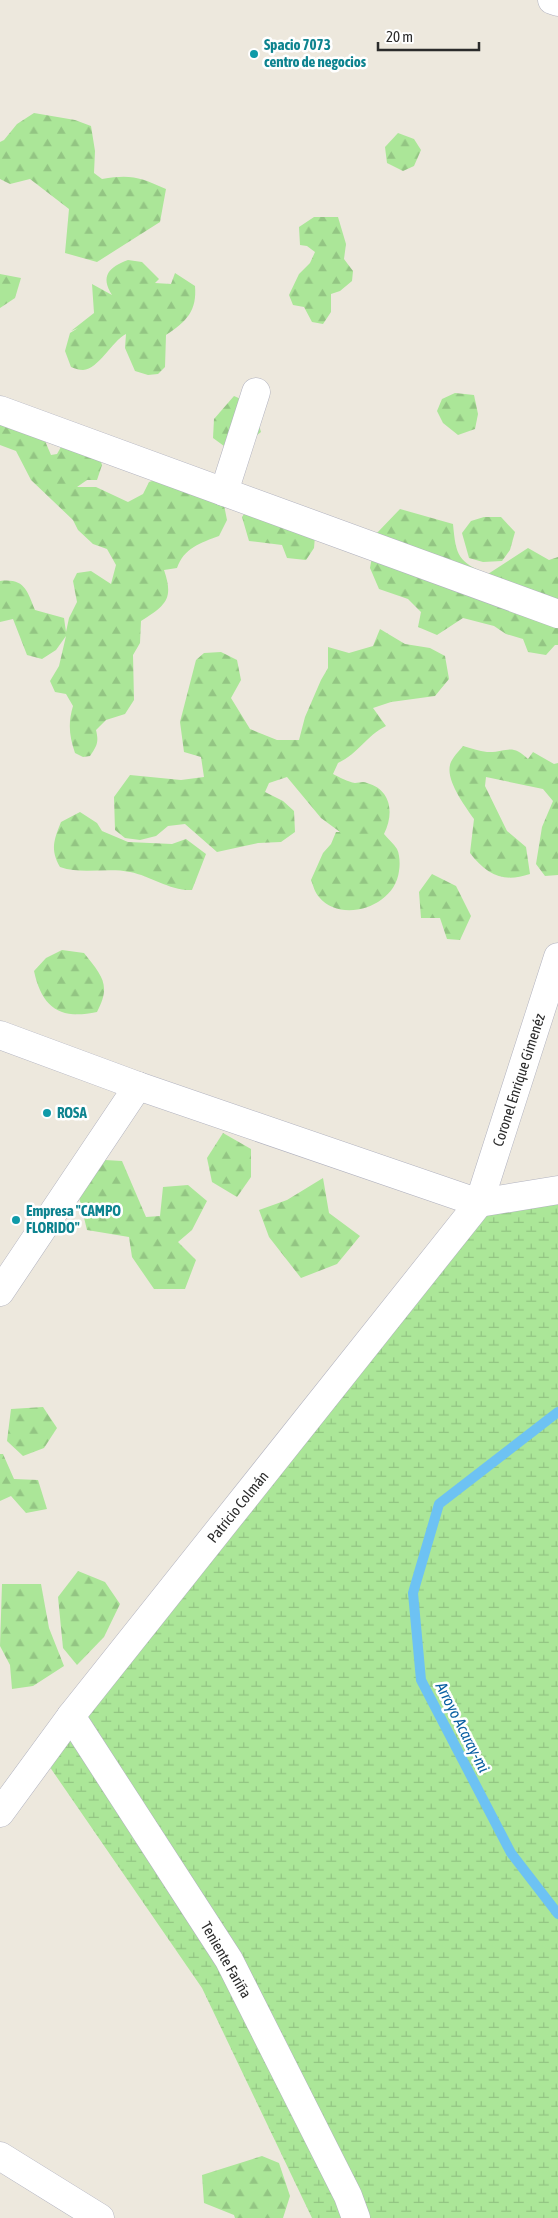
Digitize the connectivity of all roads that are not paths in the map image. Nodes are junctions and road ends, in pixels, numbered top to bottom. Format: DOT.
graph roads {
  1 [pos="552,0"];
  2 [pos="558,2"];
  3 [pos="256,392"];
  4 [pos="0,410"];
  5 [pos="224,492"];
  6 [pos="558,614"];
  7 [pos="558,957"];
  8 [pos="0,1035"];
  9 [pos="138,1086"];
  10 [pos="558,1190"];
  11 [pos="479,1203"];
  12 [pos="0,1292"];
  13 [pos="71,1716"];
  14 [pos="0,1813"];
  15 [pos="0,2156"];
  16 [pos="100,2218"];
  17 [pos="356,2218"];
  1 -- 2 [label="street"];
  3 -- 5 [label="street"];
  4 -- 5 [label="street"];
  5 -- 6 [label="street"];
  7 -- 11 [label="street, Coronel Enrique Gimenéz"];
  8 -- 9 [label="street"];
  9 -- 11 [label="street"];
  9 -- 12 [label="street"];
  10 -- 11 [label="street"];
  11 -- 13 [label="street, Patricio Colmán"];
  13 -- 14 [label="street, Patricio Colmán"];
  13 -- 17 [label="street, Teniente Fariña"];
  15 -- 16 [label="street"];
}
